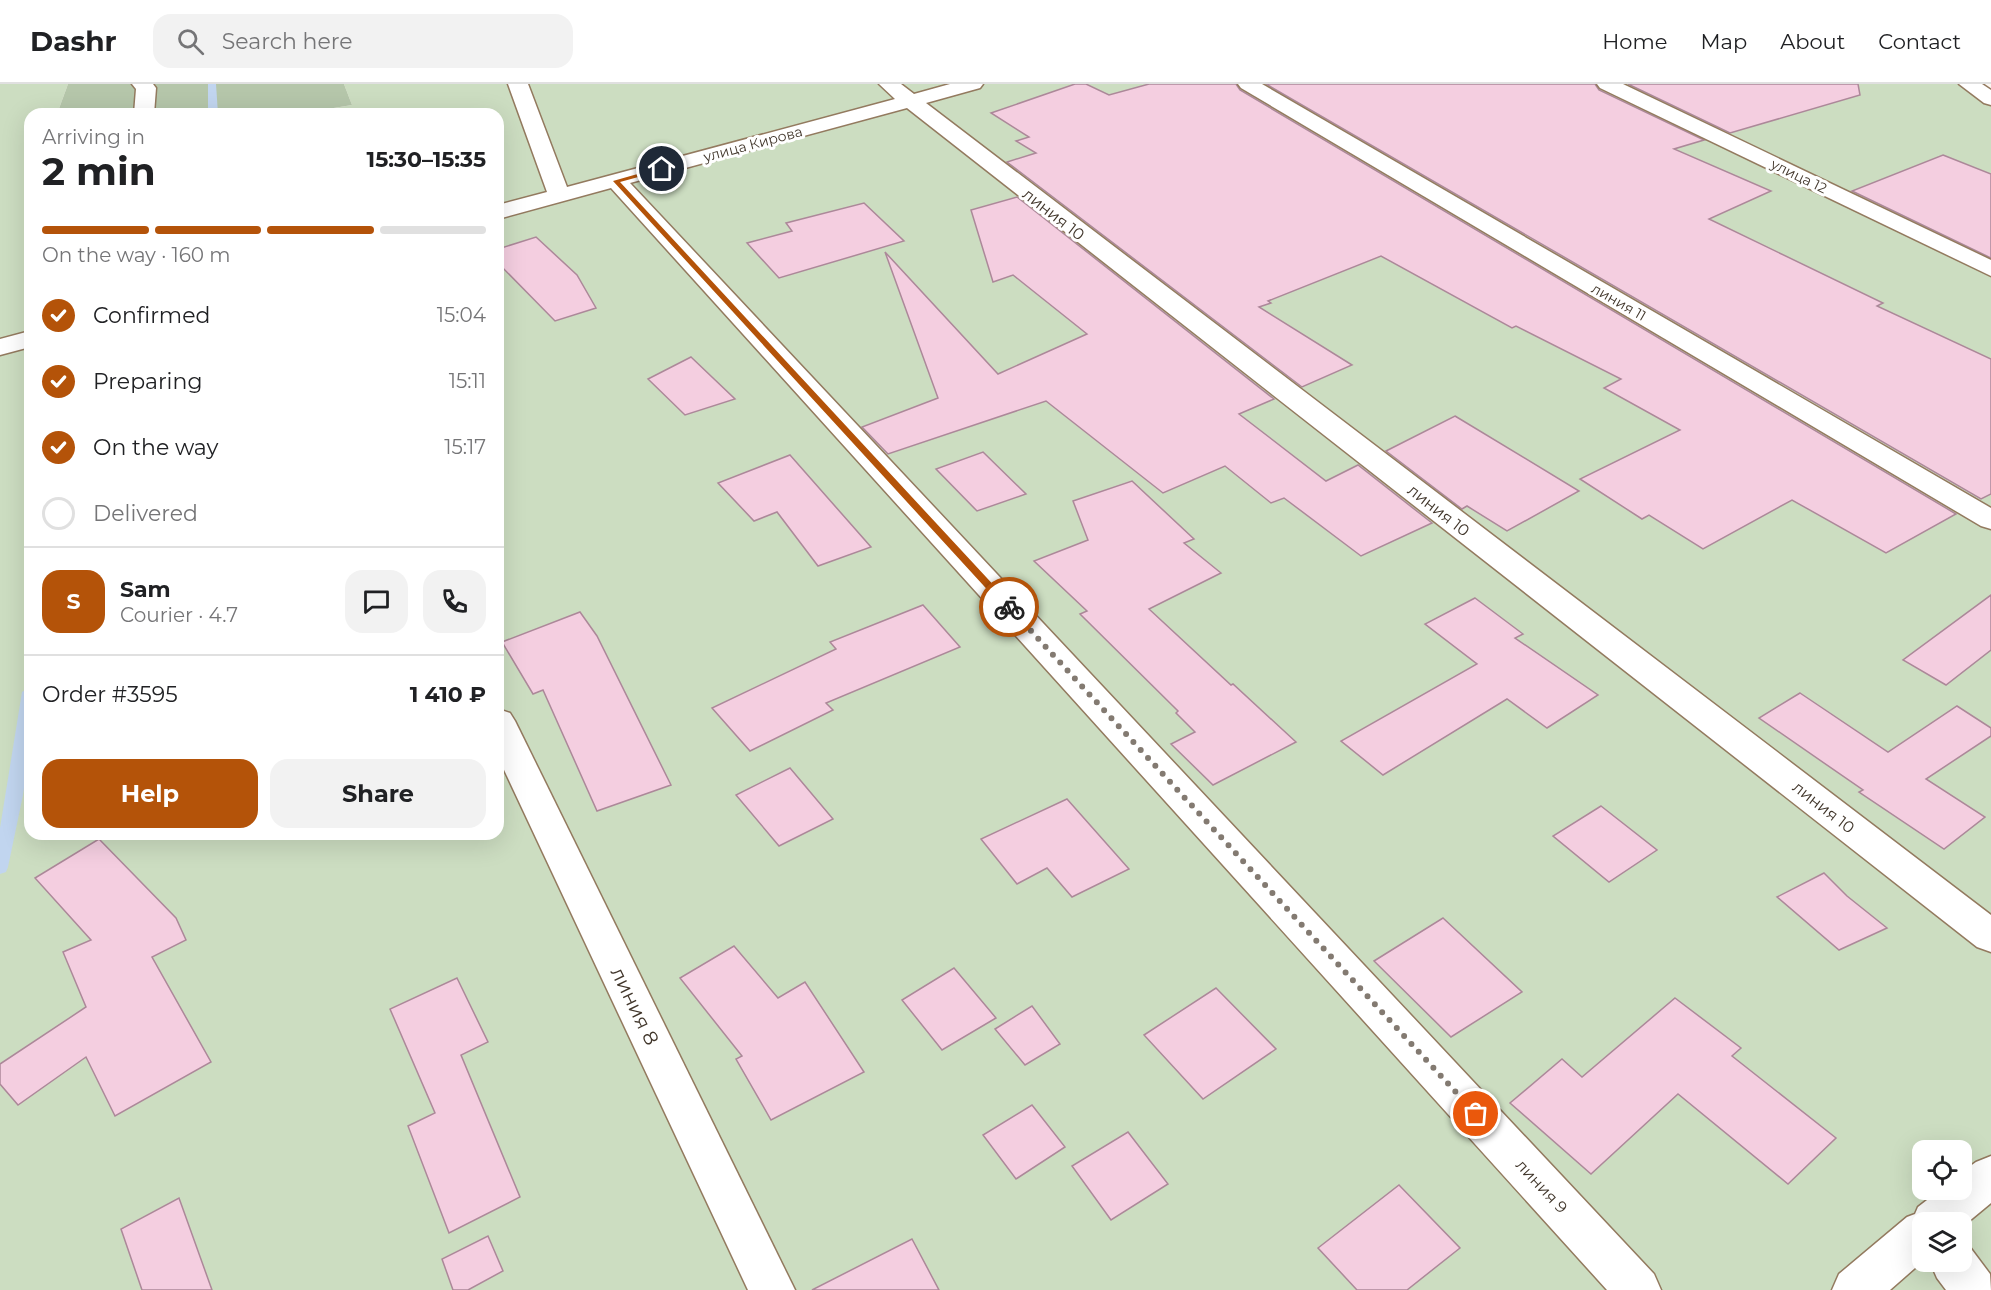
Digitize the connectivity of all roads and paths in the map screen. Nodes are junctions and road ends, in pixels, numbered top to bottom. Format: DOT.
graph roads {
  1 [pos="142,84"];
  2 [pos="518,84"];
  3 [pos="974,84"];
  4 [pos="1248,84"];
  5 [pos="1607,84"];
  6 [pos="1969,84"];
  7 [pos="899,93"];
  8 [pos="1991,99"];
  9 [pos="144,108"];
  10 [pos="616,181"];
  11 [pos="560,196"];
  12 [pos="504,210"];
  13 [pos="1991,269"];
  14 [pos="24,341"];
  15 [pos="0,347"];
  16 [pos="1991,520"];
  17 [pos="504,733"];
  18 [pos="1991,936"];
  19 [pos="1991,1176"];
  20 [pos="1946,1212"];
  21 [pos="1912,1241"];
  22 [pos="1960,1272"];
  23 [pos="772,1290"];
  24 [pos="1638,1290"];
  25 [pos="1855,1290"];
  26 [pos="1974,1290"];
  1 -- 9 [label="street"];
  2 -- 11 [label="street"];
  3 -- 7 [label="street, улица Кирова"];
  4 -- 16 [label="street, линия 11"];
  5 -- 13 [label="street, улица 12"];
  6 -- 8 [label="street"];
  7 -- 10 [label="street, улица Кирова"];
  7 -- 18 [label="street, линия 10"];
  10 -- 11 [label="street, улица Кирова"];
  10 -- 24 [label="street, линия 9"];
  11 -- 12 [label="street, улица Кирова"];
  14 -- 15 [label="street"];
  17 -- 23 [label="street, линия 8"];
  19 -- 20 [label="street"];
  21 -- 25 [label="street"];
  22 -- 26 [label="street"];
}
